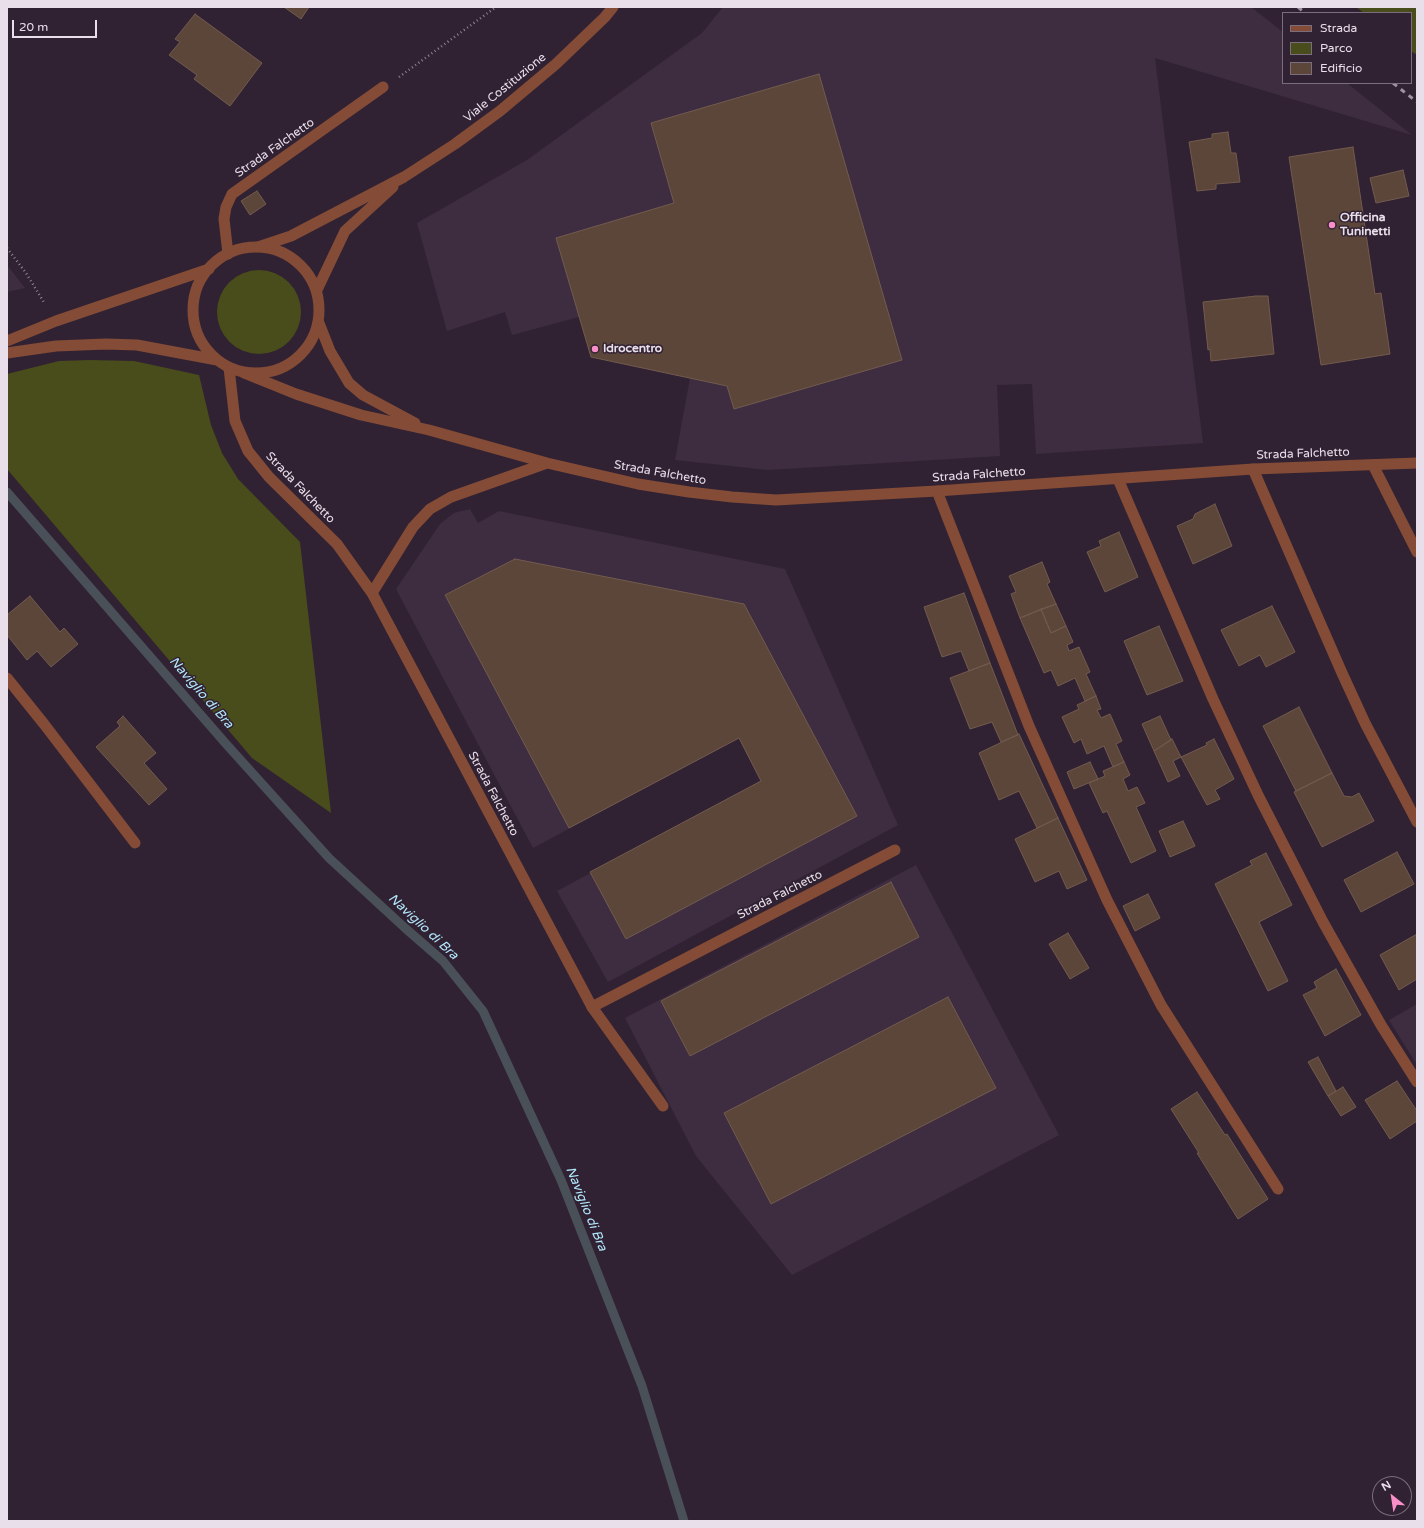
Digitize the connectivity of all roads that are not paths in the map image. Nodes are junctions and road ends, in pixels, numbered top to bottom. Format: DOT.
graph roads {
  1 [pos="613,7"];
  2 [pos="384,87"];
  3 [pos="404,177"];
  4 [pos="258,247"];
  5 [pos="228,254"];
  6 [pos="208,269"];
  7 [pos="317,290"];
  8 [pos="319,323"];
  9 [pos="7,341"];
  10 [pos="7,353"];
  11 [pos="217,360"];
  12 [pos="229,368"];
  13 [pos="244,373"];
  14 [pos="429,430"];
  15 [pos="547,463"];
  16 [pos="1417,464"];
  17 [pos="1373,465"];
  18 [pos="1253,469"];
  19 [pos="1118,479"];
  20 [pos="937,491"];
  21 [pos="1417,552"];
  22 [pos="372,593"];
  23 [pos="7,678"];
  24 [pos="1417,822"];
  25 [pos="135,843"];
  26 [pos="895,850"];
  27 [pos="592,1007"];
  28 [pos="1417,1082"];
  29 [pos="663,1106"];
  30 [pos="1278,1190"];
  1 -- 3 [label="street, Viale Costituzione"];
  2 -- 5 [label="street, Strada Falchetto"];
  3 -- 4 [label="street, Viale Costituzione"];
  3 -- 7 [label="street, Viale Costituzione"];
  4 -- 5 [label="street"];
  4 -- 7 [label="street"];
  5 -- 6 [label="street"];
  6 -- 9 [label="street"];
  6 -- 11 [label="street"];
  7 -- 8 [label="street"];
  8 -- 13 [label="street"];
  8 -- 14 [label="street, Strada Falchetto"];
  10 -- 11 [label="street"];
  11 -- 12 [label="street"];
  12 -- 13 [label="street"];
  12 -- 22 [label="street, Strada Falchetto"];
  13 -- 14 [label="street, Strada Falchetto"];
  14 -- 15 [label="street, Strada Falchetto"];
  15 -- 20 [label="street, Strada Falchetto"];
  15 -- 22 [label="street"];
  16 -- 17 [label="street, Strada Falchetto"];
  17 -- 18 [label="street, Strada Falchetto"];
  17 -- 21 [label="street"];
  18 -- 19 [label="street, Strada Falchetto"];
  18 -- 24 [label="street"];
  19 -- 20 [label="street, Strada Falchetto"];
  19 -- 28 [label="street"];
  20 -- 30 [label="street"];
  22 -- 27 [label="street, Strada Falchetto"];
  23 -- 25 [label="street"];
  26 -- 27 [label="street, Strada Falchetto"];
  27 -- 29 [label="street, Strada Falchetto"];
}
